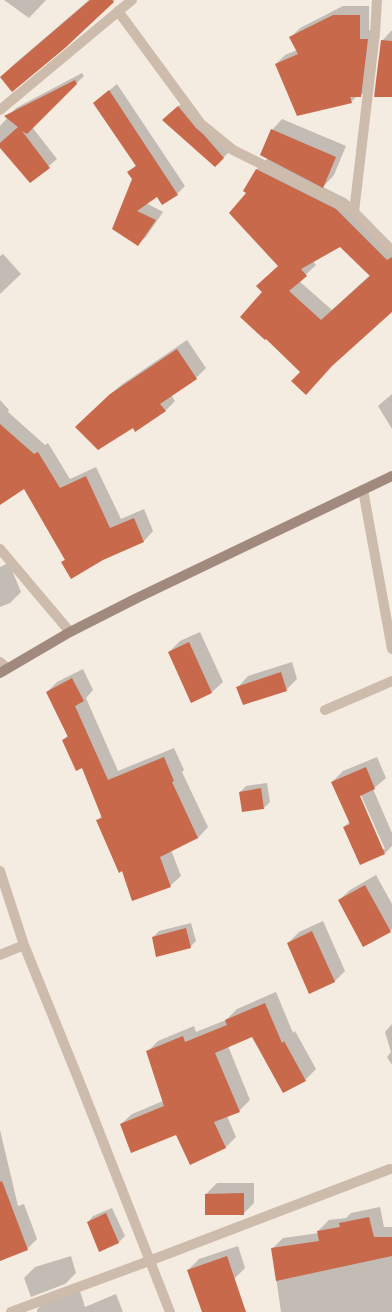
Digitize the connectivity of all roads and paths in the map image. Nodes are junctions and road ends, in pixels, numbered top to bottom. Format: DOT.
graph roads {
  1 [pos="132,0"];
  2 [pos="377,0"];
  3 [pos="118,12"];
  4 [pos="0,110"];
  5 [pos="354,212"];
  6 [pos="392,251"];
  7 [pos="392,476"];
  8 [pos="363,490"];
  9 [pos="0,549"];
  10 [pos="70,632"];
  11 [pos="392,649"];
  12 [pos="2,668"];
  13 [pos="392,681"];
  14 [pos="325,710"];
  15 [pos="0,870"];
  16 [pos="24,944"];
  17 [pos="0,955"];
  18 [pos="391,1165"];
  19 [pos="371,1171"];
  20 [pos="149,1261"];
  21 [pos="11,1312"];
  22 [pos="170,1312"];
  1 -- 3 [label="street"];
  2 -- 5 [label="street"];
  3 -- 4 [label="street"];
  3 -- 5 [label="street"];
  5 -- 6 [label="street"];
  7 -- 8 [label="street"];
  8 -- 10 [label="street"];
  8 -- 11 [label="street"];
  9 -- 10 [label="street"];
  10 -- 12 [label="street"];
  13 -- 14 [label="street"];
  15 -- 16 [label="street"];
  16 -- 17 [label="street"];
  16 -- 20 [label="street"];
  18 -- 19 [label="street"];
  18 -- 20 [label="street"];
  20 -- 21 [label="street"];
  20 -- 22 [label="street"];
}
